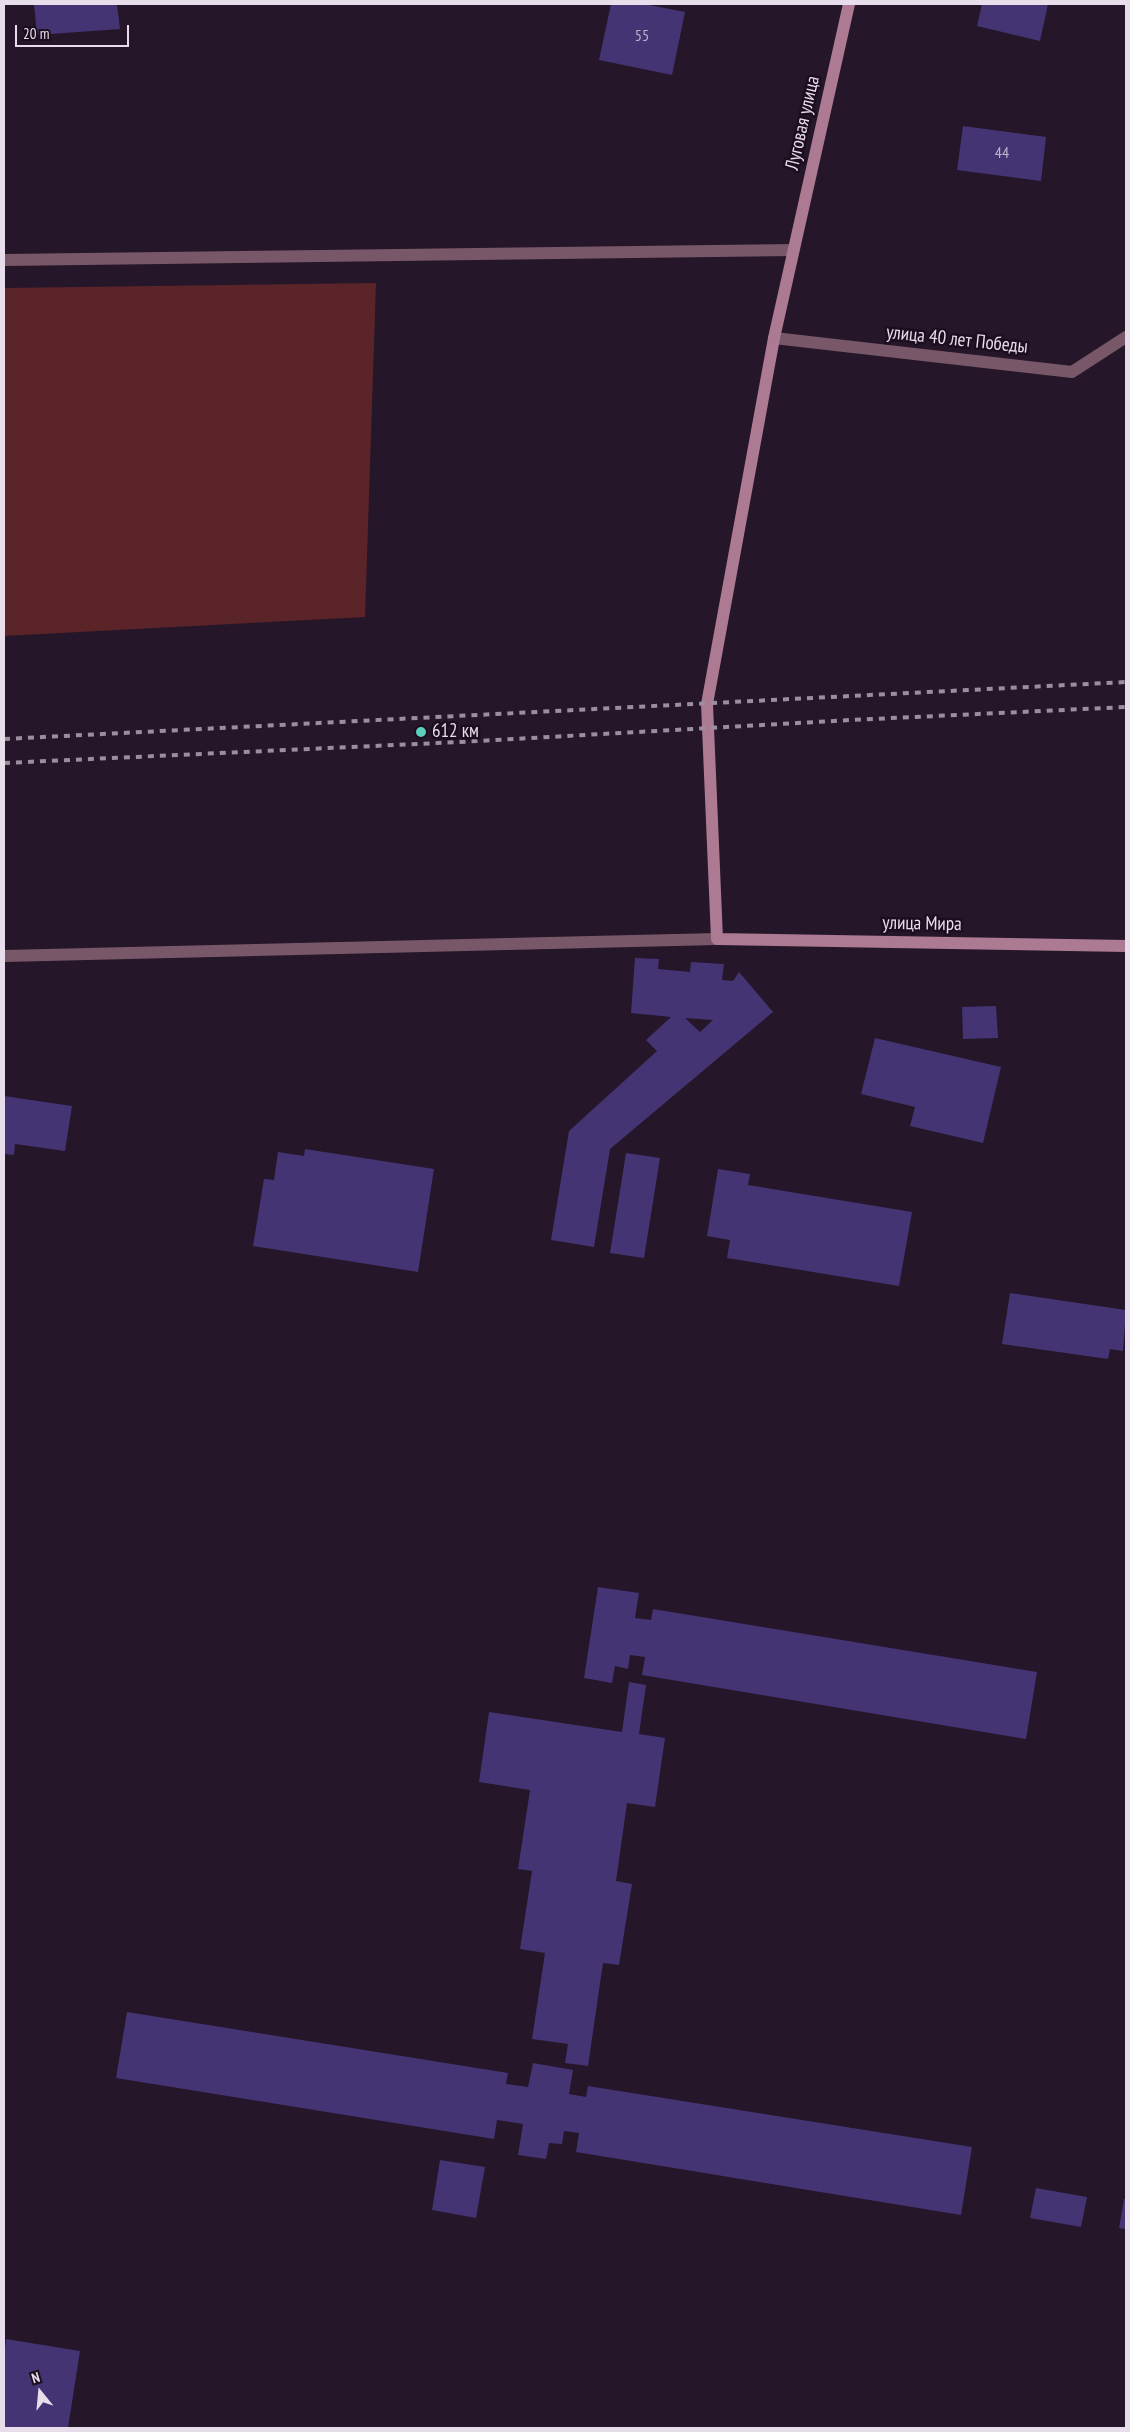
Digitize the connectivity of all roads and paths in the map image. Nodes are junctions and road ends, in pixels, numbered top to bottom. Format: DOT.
graph roads {
  1 [pos="849,4"];
  2 [pos="793,250"];
  3 [pos="4,260"];
  4 [pos="1126,337"];
  5 [pos="774,338"];
  6 [pos="717,939"];
  7 [pos="1126,946"];
  8 [pos="4,956"];
  1 -- 2 [label="street, Луговая улица"];
  2 -- 3 [label="street"];
  2 -- 5 [label="street, Луговая улица"];
  4 -- 5 [label="street, улица 40 лет Победы"];
  5 -- 6 [label="street, Луговая улица"];
  6 -- 7 [label="street, улица Мира"];
  6 -- 8 [label="street"];
}
